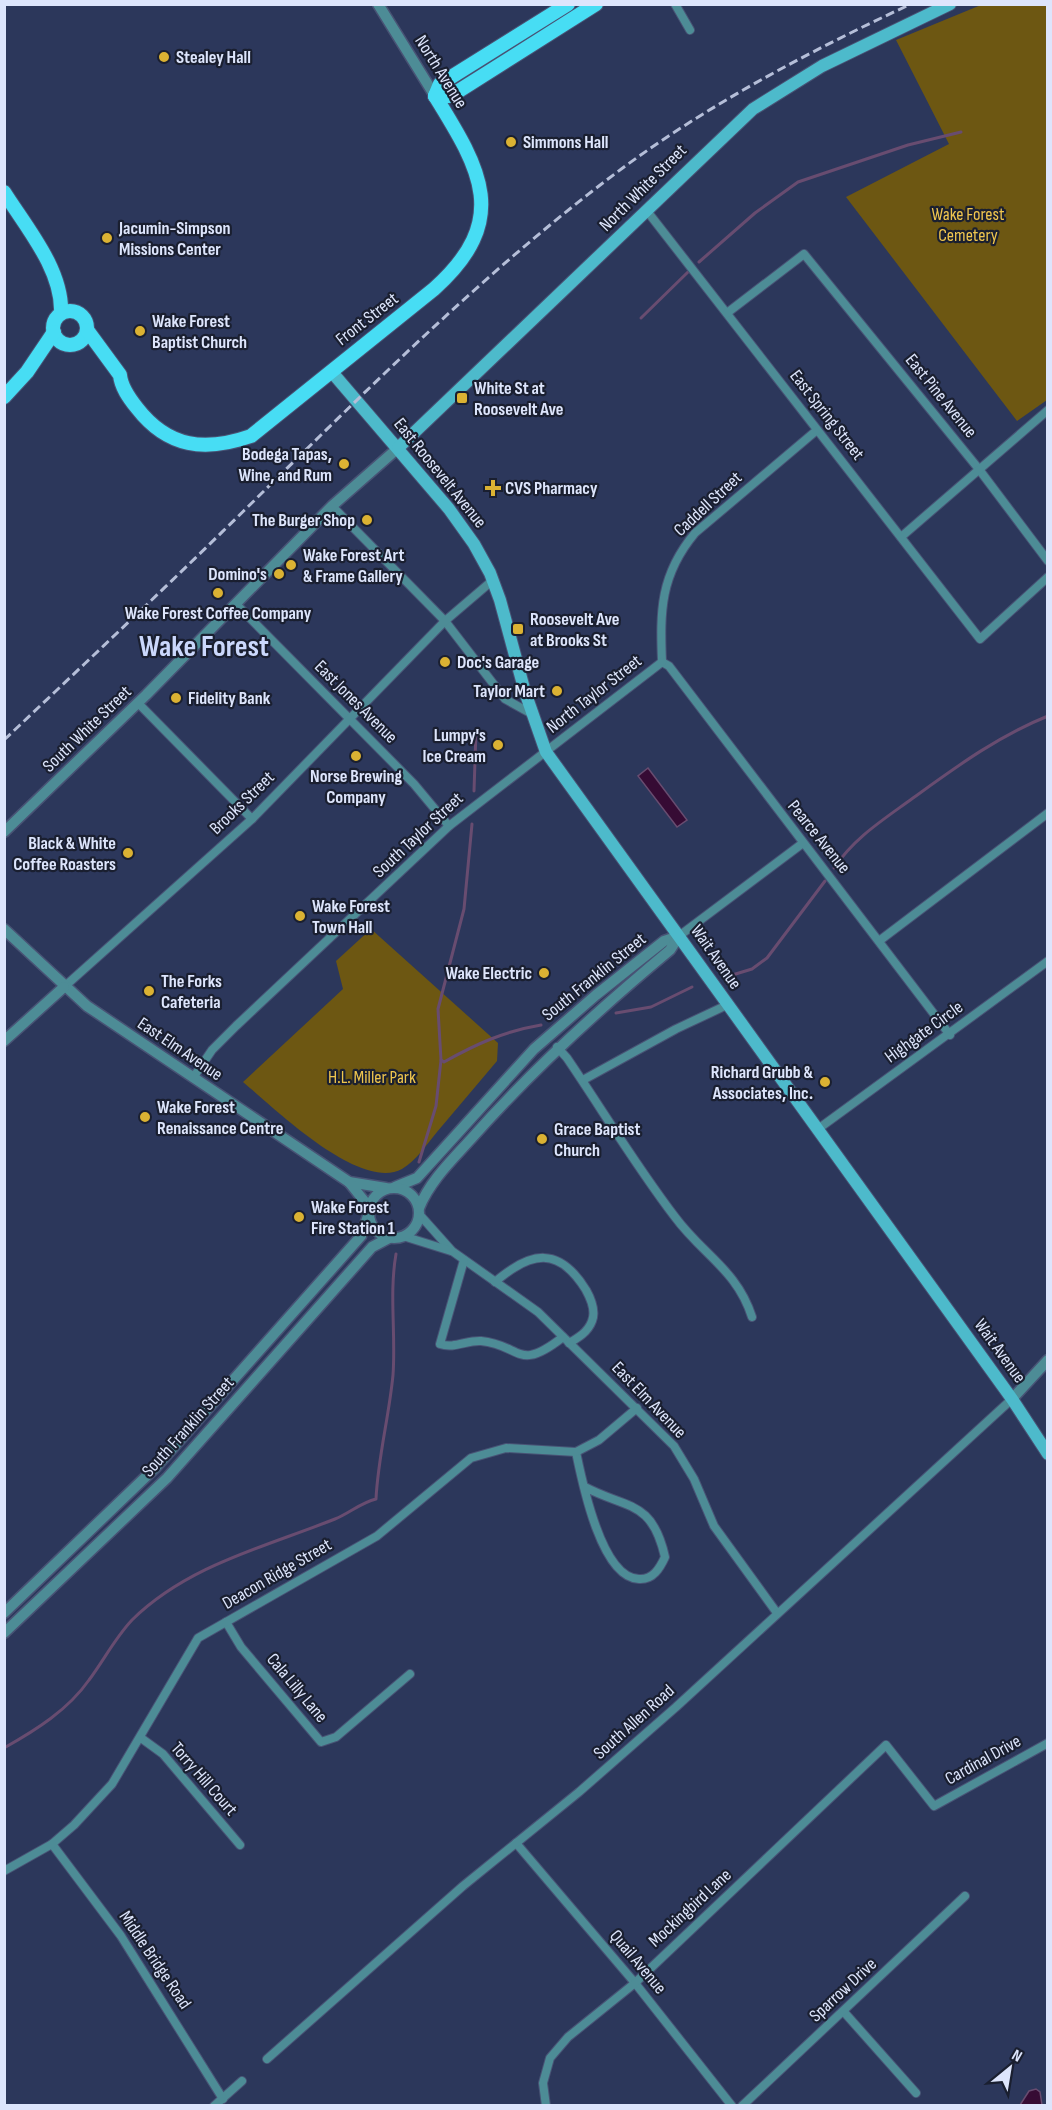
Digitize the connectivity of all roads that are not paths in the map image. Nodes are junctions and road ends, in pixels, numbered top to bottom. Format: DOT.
graph roads {
  1 [pos="378,4"];
  2 [pos="568,4"];
  3 [pos="596,4"];
  4 [pos="675,4"];
  5 [pos="950,4"];
  6 [pos="690,30"];
  7 [pos="435,96"];
  8 [pos="473,159"];
  9 [pos="4,192"];
  10 [pos="647,211"];
  11 [pos="47,261"];
  12 [pos="77,312"];
  13 [pos="727,313"];
  14 [pos="61,314"];
  15 [pos="54,333"];
  16 [pos="77,339"];
  17 [pos="331,371"];
  18 [pos="27,372"];
  19 [pos="4,398"];
  20 [pos="1047,410"];
  21 [pos="817,430"];
  22 [pos="398,448"];
  23 [pos="978,468"];
  24 [pos="332,506"];
  25 [pos="901,537"];
  26 [pos="1047,561"];
  27 [pos="1047,577"];
  28 [pos="493,580"];
  29 [pos="237,605"];
  30 [pos="445,621"];
  31 [pos="662,662"];
  32 [pos="138,703"];
  33 [pos="532,714"];
  34 [pos="350,719"];
  35 [pos="546,752"];
  36 [pos="1047,813"];
  37 [pos="252,819"];
  38 [pos="448,826"];
  39 [pos="4,832"];
  40 [pos="803,843"];
  41 [pos="4,929"];
  42 [pos="679,936"];
  43 [pos="879,941"];
  44 [pos="1047,961"];
  45 [pos="64,987"];
  46 [pos="727,1005"];
  47 [pos="950,1035"];
  48 [pos="4,1041"];
  49 [pos="557,1047"];
  50 [pos="193,1078"];
  51 [pos="582,1080"];
  52 [pos="818,1129"];
  53 [pos="349,1182"];
  54 [pos="390,1188"];
  55 [pos="368,1211"];
  56 [pos="419,1211"];
  57 [pos="404,1236"];
  58 [pos="389,1238"];
  59 [pos="452,1251"];
  60 [pos="464,1260"];
  61 [pos="495,1282"];
  62 [pos="752,1317"];
  63 [pos="566,1340"];
  64 [pos="1047,1360"];
  65 [pos="1012,1399"];
  66 [pos="637,1408"];
  67 [pos="576,1452"];
  68 [pos="1047,1454"];
  69 [pos="585,1487"];
  70 [pos="4,1613"];
  71 [pos="777,1613"];
  72 [pos="226,1622"];
  73 [pos="4,1633"];
  74 [pos="410,1674"];
  75 [pos="141,1738"];
  76 [pos="1047,1743"];
  77 [pos="886,1745"];
  78 [pos="516,1843"];
  79 [pos="52,1844"];
  80 [pos="240,1845"];
  81 [pos="4,1871"];
  82 [pos="965,1896"];
  83 [pos="635,1983"];
  84 [pos="844,2012"];
  85 [pos="267,2059"];
  86 [pos="242,2081"];
  87 [pos="916,2093"];
  88 [pos="223,2099"];
  89 [pos="214,2106"];
  90 [pos="546,2106"];
  91 [pos="732,2106"];
  92 [pos="742,2106"];
  1 -- 7 [label="street, North Avenue"];
  2 -- 7 [label="main road"];
  3 -- 7 [label="main road"];
  4 -- 6 [label="street"];
  5 -- 10 [label="main road, North White Street"];
  7 -- 8 [label="main road, North Avenue"];
  8 -- 17 [label="main road, Front Street"];
  9 -- 11 [label="main road"];
  10 -- 13 [label="street, East Spring Street"];
  10 -- 22 [label="main road, North White Street"];
  11 -- 12 [label="main road"];
  11 -- 14 [label="main road"];
  12 -- 14 [label="main road"];
  12 -- 16 [label="main road"];
  13 -- 21 [label="street, East Spring Street"];
  13 -- 23 [label="street, East Pine Avenue"];
  14 -- 15 [label="main road"];
  15 -- 16 [label="main road"];
  15 -- 18 [label="main road"];
  16 -- 17 [label="main road, Front Street"];
  16 -- 18 [label="main road"];
  17 -- 22 [label="main road, East Roosevelt Avenue"];
  18 -- 19 [label="main road"];
  20 -- 23 [label="street"];
  21 -- 25 [label="street, East Spring Street"];
  21 -- 31 [label="street, Caddell Street"];
  22 -- 24 [label="street, South White Street"];
  22 -- 28 [label="main road, East Roosevelt Avenue"];
  23 -- 25 [label="street"];
  23 -- 26 [label="street, East Pine Avenue"];
  24 -- 29 [label="street, South White Street"];
  24 -- 30 [label="street"];
  25 -- 27 [label="street, East Spring Street"];
  28 -- 30 [label="street, Brooks Street"];
  28 -- 33 [label="main road, East Roosevelt Avenue"];
  29 -- 32 [label="street, South White Street"];
  29 -- 34 [label="street, East Jones Avenue"];
  30 -- 33 [label="street"];
  30 -- 34 [label="street, Brooks Street"];
  31 -- 35 [label="street, North Taylor Street"];
  31 -- 40 [label="street, Pearce Avenue"];
  32 -- 37 [label="street"];
  32 -- 39 [label="street, South White Street"];
  33 -- 35 [label="main road, Wait Avenue"];
  34 -- 37 [label="street, Brooks Street"];
  34 -- 38 [label="street, East Jones Avenue"];
  35 -- 38 [label="street, South Taylor Street"];
  35 -- 42 [label="main road, Wait Avenue"];
  36 -- 43 [label="street"];
  37 -- 45 [label="street, Brooks Street"];
  38 -- 50 [label="street, South Taylor Street"];
  40 -- 42 [label="street"];
  40 -- 43 [label="street, Pearce Avenue"];
  41 -- 45 [label="street, East Elm Avenue"];
  42 -- 46 [label="main road, Wait Avenue"];
  42 -- 49 [label="street, South Franklin Street"];
  42 -- 54 [label="street, South Franklin Street"];
  43 -- 47 [label="street, Pearce Avenue"];
  44 -- 47 [label="street, Highgate Circle"];
  45 -- 48 [label="street, Brooks Street"];
  45 -- 50 [label="street, East Elm Avenue"];
  46 -- 51 [label="street"];
  46 -- 52 [label="main road, Wait Avenue"];
  47 -- 52 [label="street, Highgate Circle"];
  49 -- 51 [label="street"];
  49 -- 56 [label="street, South Franklin Street"];
  50 -- 53 [label="street, East Elm Avenue"];
  51 -- 62 [label="street"];
  52 -- 65 [label="main road, Wait Avenue"];
  53 -- 54 [label="street, East Elm Avenue"];
  53 -- 55 [label="street, East Elm Avenue"];
  54 -- 55 [label="street"];
  54 -- 56 [label="street"];
  55 -- 58 [label="street"];
  55 -- 70 [label="street, South Franklin Street"];
  56 -- 57 [label="street"];
  56 -- 59 [label="street, East Elm Avenue"];
  57 -- 58 [label="street"];
  57 -- 59 [label="street, East Elm Avenue"];
  58 -- 73 [label="street, South Franklin Street"];
  59 -- 60 [label="street, East Elm Avenue"];
  60 -- 61 [label="street, East Elm Avenue"];
  60 -- 63 [label="street"];
  61 -- 63 [label="street, East Elm Avenue"];
  61 -- 63 [label="street"];
  63 -- 66 [label="street, East Elm Avenue"];
  64 -- 65 [label="street"];
  65 -- 68 [label="main road, Wait Avenue"];
  65 -- 71 [label="street, South Allen Road"];
  66 -- 67 [label="street"];
  66 -- 71 [label="street, East Elm Avenue"];
  67 -- 69 [label="street"];
  67 -- 72 [label="street, Deacon Ridge Street"];
  69 -- 69 [label="street"];
  71 -- 78 [label="street, South Allen Road"];
  72 -- 74 [label="street, Cala Lilly Lane"];
  72 -- 75 [label="street, Deacon Ridge Street"];
  75 -- 79 [label="street, Deacon Ridge Street"];
  75 -- 80 [label="street, Torry Hill Court"];
  76 -- 77 [label="street, Cardinal Drive"];
  77 -- 83 [label="street, Mockingbird Lane"];
  78 -- 83 [label="street, Quail Avenue"];
  78 -- 85 [label="street, South Allen Road"];
  79 -- 81 [label="street, Deacon Ridge Street"];
  79 -- 88 [label="street, Middle Bridge Road"];
  82 -- 84 [label="street, Sparrow Drive"];
  83 -- 90 [label="street, Mockingbird Lane"];
  83 -- 91 [label="street, Quail Avenue"];
  84 -- 87 [label="street"];
  84 -- 92 [label="street, Sparrow Drive"];
  86 -- 88 [label="street"];
  88 -- 89 [label="street"];
}
